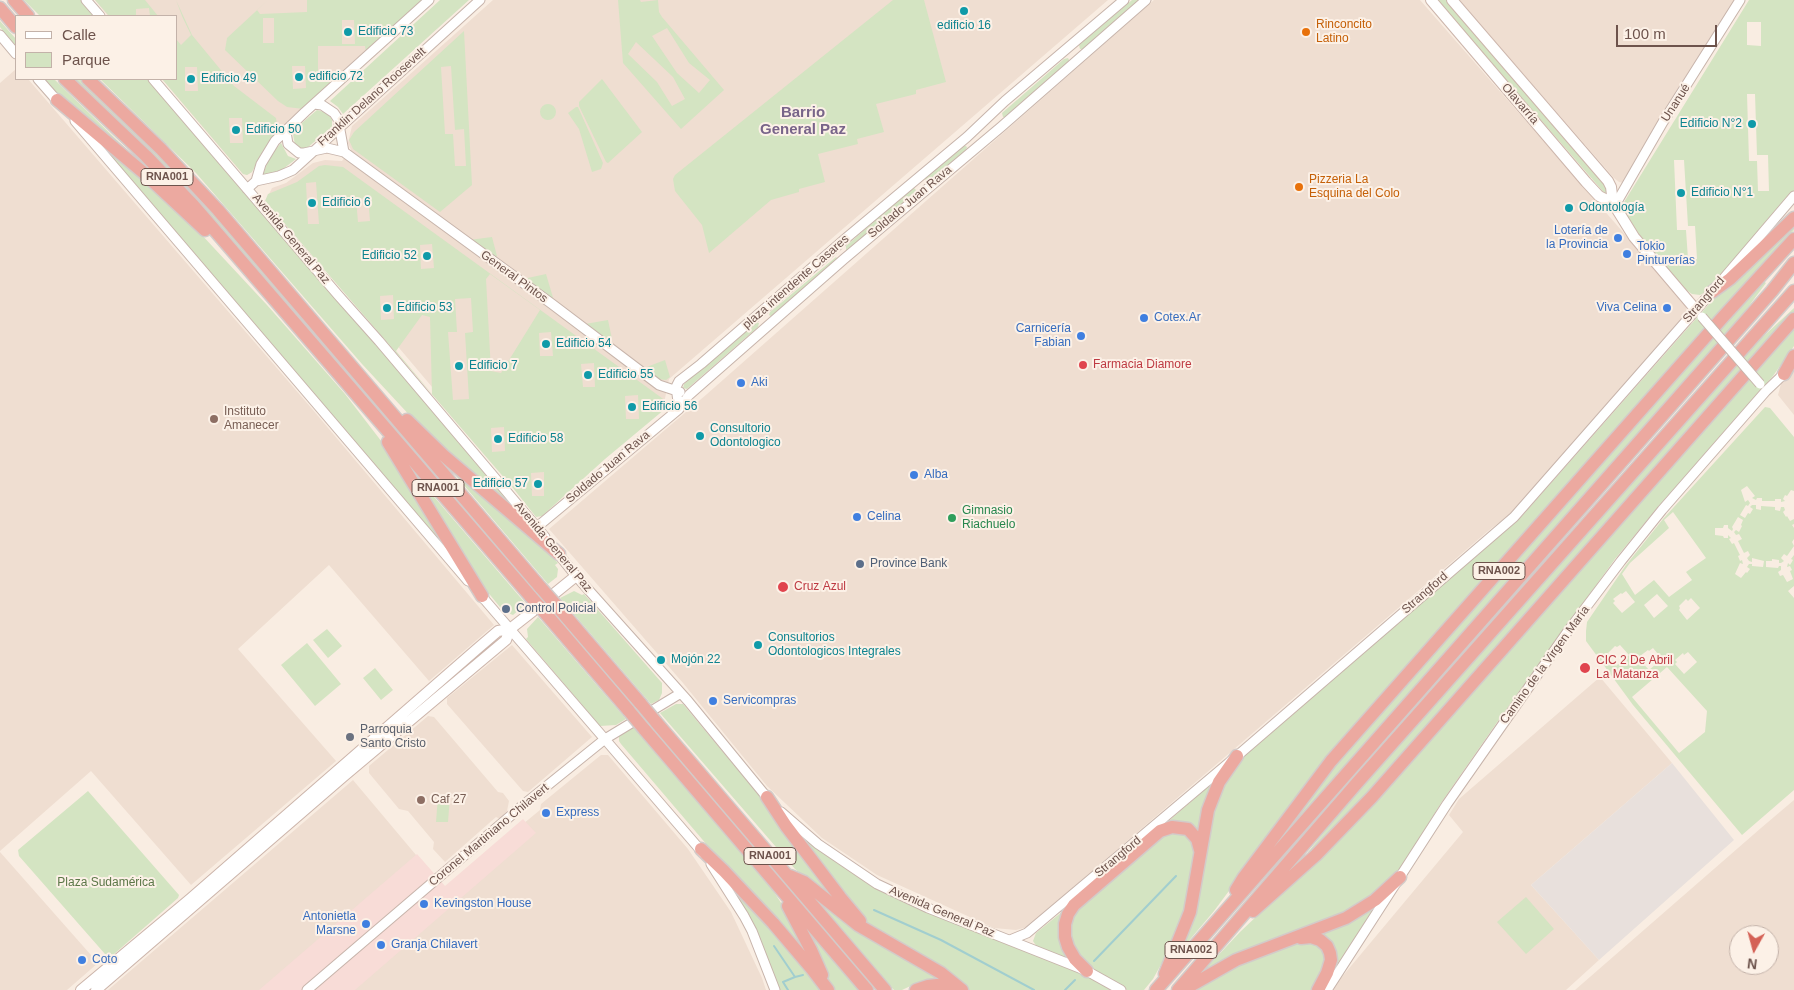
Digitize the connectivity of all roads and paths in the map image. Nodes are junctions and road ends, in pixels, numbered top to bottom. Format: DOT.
graph roads {
  1 [pos="14,0"];
  2 [pos="86,0"];
  3 [pos="429,0"];
  4 [pos="480,0"];
  5 [pos="1124,0"];
  6 [pos="1146,0"];
  7 [pos="1431,0"];
  8 [pos="1452,0"];
  9 [pos="1740,0"];
  10 [pos="0,8"];
  11 [pos="27,15"];
  12 [pos="99,15"];
  13 [pos="15,26"];
  14 [pos="0,35"];
  15 [pos="15,53"];
  16 [pos="39,80"];
  17 [pos="66,80"];
  18 [pos="89,80"];
  19 [pos="155,80"];
  20 [pos="57,100"];
  21 [pos="314,104"];
  22 [pos="339,126"];
  23 [pos="286,132"];
  24 [pos="311,152"];
  25 [pos="344,152"];
  26 [pos="256,181"];
  27 [pos="247,189"];
  28 [pos="1794,196"];
  29 [pos="1613,205"];
  30 [pos="1794,218"];
  31 [pos="1794,240"];
  32 [pos="1794,264"];
  33 [pos="260,284"];
  34 [pos="1794,291"];
  35 [pos="1712,292"];
  36 [pos="1699,313"];
  37 [pos="1794,319"];
  38 [pos="1794,356"];
  39 [pos="1794,364"];
  40 [pos="357,373"];
  41 [pos="1784,374"];
  42 [pos="345,380"];
  43 [pos="676,391"];
  44 [pos="1766,391"];
  45 [pos="689,395"];
  46 [pos="679,408"];
  47 [pos="537,526"];
  48 [pos="559,554"];
  49 [pos="576,576"];
  50 [pos="536,592"];
  51 [pos="482,596"];
  52 [pos="555,599"];
  53 [pos="533,611"];
  54 [pos="510,629"];
  55 [pos="681,693"];
  56 [pos="605,739"];
  57 [pos="1237,756"];
  58 [pos="767,797"];
  59 [pos="1159,827"];
  60 [pos="701,849"];
  61 [pos="1200,850"];
  62 [pos="785,873"];
  63 [pos="1400,877"];
  64 [pos="775,882"];
  65 [pos="1067,906"];
  66 [pos="1221,916"];
  67 [pos="1233,926"];
  68 [pos="1296,938"];
  69 [pos="881,939"];
  70 [pos="1010,940"];
  71 [pos="1087,971"];
  72 [pos="1158,987"];
  73 [pos="81,990"];
  74 [pos="96,990"];
  75 [pos="308,990"];
  76 [pos="775,990"];
  77 [pos="828,990"];
  78 [pos="867,990"];
  79 [pos="885,990"];
  80 [pos="916,990"];
  81 [pos="962,990"];
  82 [pos="1121,990"];
  83 [pos="1178,990"];
  84 [pos="1183,990"];
  85 [pos="1318,990"];
  86 [pos="1327,990"];
  1 -- 11 [label="highway"];
  2 -- 12 [label="street"];
  3 -- 21 [label="street, Franklin Delano Roosevelt"];
  4 -- 22 [label="street, Franklin Delano Roosevelt"];
  5 -- 43 [label="street, plaza intendente Casares"];
  6 -- 45 [label="street, Soldado Juan Rava"];
  7 -- 29 [label="main road, Olavarría"];
  8 -- 29 [label="main road, Olavarría"];
  9 -- 29 [label="street, Unanué"];
  10 -- 13 [label="highway"];
  14 -- 15 [label="street"];
  16 -- 20 [label="street"];
  17 -- 33 [label="highway, RNA001"];
  18 -- 40 [label="highway, RNA001"];
  19 -- 27 [label="street, Avenida General Paz"];
  20 -- 33 [label="highway"];
  20 -- 51 [label="street"];
  21 -- 22 [label="street"];
  21 -- 23 [label="street, Franklin Delano Roosevelt"];
  22 -- 24 [label="street, Franklin Delano Roosevelt"];
  22 -- 25 [label="street"];
  23 -- 24 [label="street"];
  23 -- 26 [label="street, Franklin Delano Roosevelt"];
  24 -- 25 [label="street"];
  24 -- 26 [label="street, Franklin Delano Roosevelt"];
  25 -- 43 [label="street, General Pintos"];
  26 -- 27 [label="street, Franklin Delano Roosevelt"];
  27 -- 47 [label="street, Avenida General Paz"];
  28 -- 35 [label="street, Strangford"];
  29 -- 36 [label="main road, Olavarría"];
  30 -- 35 [label="highway"];
  31 -- 66 [label="highway, RNA002"];
  32 -- 66 [label="highway, RNA002"];
  33 -- 42 [label="highway, RNA001"];
  34 -- 67 [label="highway, RNA002"];
  35 -- 36 [label="street, Strangford"];
  36 -- 44 [label="street, Olavarría, bridge"];
  36 -- 57 [label="street, Strangford"];
  37 -- 67 [label="highway, RNA002"];
  38 -- 41 [label="highway"];
  39 -- 41 [label="street, Camino de la Virgen María"];
  40 -- 48 [label="highway"];
  40 -- 50 [label="highway, RNA001"];
  41 -- 44 [label="street, Camino de la Virgen María"];
  42 -- 50 [label="highway, RNA001"];
  42 -- 51 [label="highway"];
  43 -- 45 [label="street, General Pintos"];
  43 -- 46 [label="street"];
  44 -- 63 [label="street, Camino de la Virgen María"];
  45 -- 46 [label="street, Soldado Juan Rava"];
  46 -- 47 [label="street, Soldado Juan Rava"];
  47 -- 48 [label="street, Avenida General Paz"];
  48 -- 49 [label="street, Avenida General Paz"];
  49 -- 52 [label="main road"];
  49 -- 55 [label="street, Avenida General Paz"];
  50 -- 52 [label="highway, RNA001, bridge"];
  50 -- 64 [label="highway, RNA001, bridge"];
  51 -- 54 [label="street"];
  52 -- 62 [label="highway, RNA001, bridge"];
  53 -- 54 [label="main road"];
  54 -- 56 [label="street"];
  54 -- 73 [label="main road"];
  54 -- 74 [label="main road"];
  55 -- 56 [label="street, Coronel Martiniano Chilavert"];
  55 -- 58 [label="street, Avenida General Paz"];
  56 -- 60 [label="street"];
  56 -- 75 [label="street, Coronel Martiniano Chilavert"];
  57 -- 59 [label="street, Strangford"];
  57 -- 61 [label="highway"];
  58 -- 69 [label="highway"];
  58 -- 70 [label="street, Avenida General Paz"];
  59 -- 61 [label="highway"];
  59 -- 65 [label="highway"];
  60 -- 76 [label="street"];
  60 -- 77 [label="highway"];
  61 -- 72 [label="highway"];
  62 -- 69 [label="highway"];
  62 -- 79 [label="highway, RNA001"];
  63 -- 68 [label="highway"];
  63 -- 86 [label="street, Camino de la Virgen María"];
  64 -- 77 [label="highway"];
  64 -- 78 [label="highway, RNA001"];
  65 -- 70 [label="street"];
  65 -- 71 [label="highway"];
  66 -- 72 [label="highway, RNA002"];
  67 -- 83 [label="highway, RNA002"];
  68 -- 84 [label="highway"];
  68 -- 85 [label="highway"];
  69 -- 81 [label="highway"];
  70 -- 71 [label="street, Avenida General Paz"];
  71 -- 82 [label="street, Avenida General Paz"];
  80 -- 81 [label="highway"];
}
